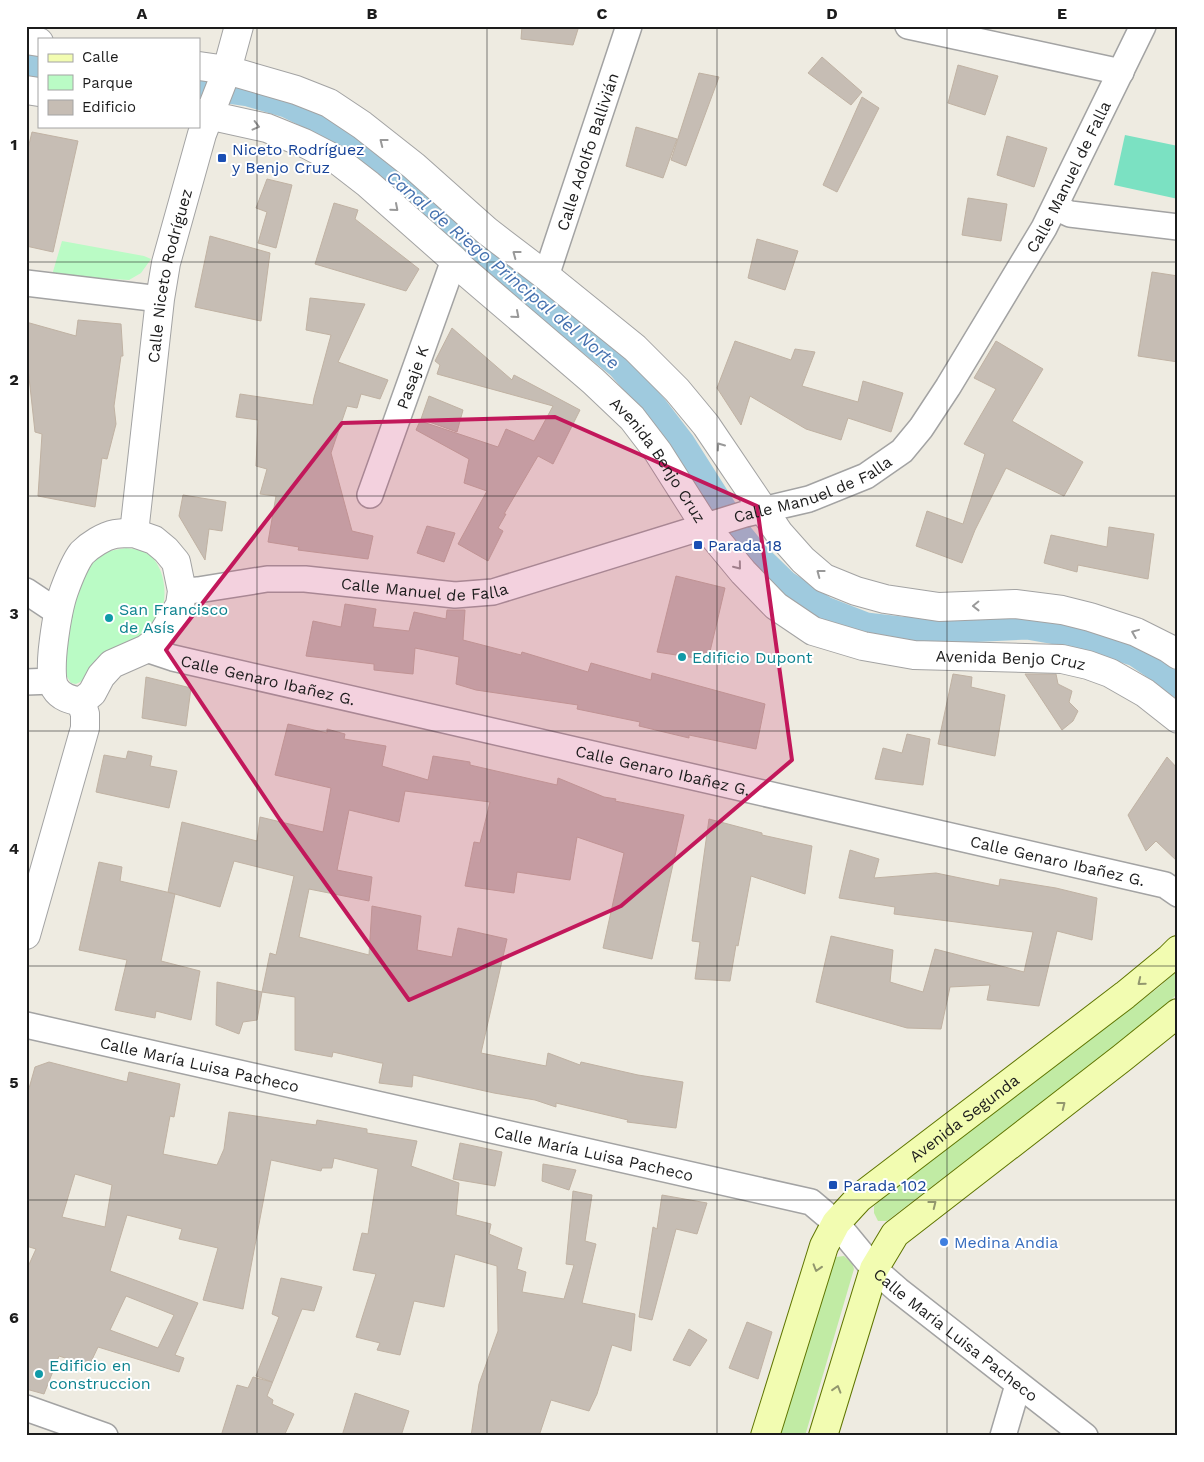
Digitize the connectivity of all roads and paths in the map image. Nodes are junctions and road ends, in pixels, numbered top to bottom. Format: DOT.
graph roads {
  1 [pos="239,26"];
  2 [pos="629,26"];
  3 [pos="908,26"];
  4 [pos="1143,26"];
  5 [pos="200,66"];
  6 [pos="226,72"];
  7 [pos="1121,72"];
  8 [pos="206,111"];
  9 [pos="1055,207"];
  10 [pos="1178,227"];
  11 [pos="454,260"];
  12 [pos="546,276"];
  13 [pos="26,283"];
  14 [pos="160,299"];
  15 [pos="370,495"];
  16 [pos="754,511"];
  17 [pos="713,523"];
  18 [pos="134,533"];
  19 [pos="26,591"];
  20 [pos="182,591"];
  21 [pos="59,612"];
  22 [pos="146,649"];
  23 [pos="1178,655"];
  24 [pos="53,681"];
  25 [pos="26,682"];
  26 [pos="82,702"];
  27 [pos="1178,719"];
  28 [pos="1178,894"];
  29 [pos="26,935"];
  30 [pos="1178,950"];
  31 [pos="1178,1013"];
  32 [pos="26,1025"];
  33 [pos="836,1224"];
  34 [pos="874,1269"];
  35 [pos="1018,1384"];
  36 [pos="26,1408"];
  37 [pos="105,1436"];
  38 [pos="764,1436"];
  39 [pos="823,1436"];
  40 [pos="1003,1436"];
  41 [pos="1084,1436"];
  1 -- 6 [label="street, Calle Niceto Rodríguez"];
  2 -- 12 [label="street, Calle Adolfo Ballivián"];
  3 -- 7 [label="street"];
  4 -- 7 [label="street, Calle Manuel de Falla"];
  5 -- 6 [label="street"];
  6 -- 8 [label="street, Calle Niceto Rodríguez"];
  12 -- 6 [label="street, one-way"];
  7 -- 9 [label="street, Calle Manuel de Falla"];
  8 -- 11 [label="street, Avenida Benjo Cruz, one-way"];
  8 -- 14 [label="street, Calle Niceto Rodríguez"];
  9 -- 10 [label="street"];
  9 -- 16 [label="street, Calle Manuel de Falla"];
  11 -- 15 [label="street, Pasaje K"];
  11 -- 17 [label="street, Avenida Benjo Cruz, one-way"];
  16 -- 12 [label="street, one-way"];
  13 -- 14 [label="street"];
  14 -- 18 [label="street, Calle Niceto Rodríguez"];
  16 -- 17 [label="street, Calle Manuel de Falla"];
  23 -- 16 [label="street, one-way"];
  17 -- 20 [label="street, Calle Manuel de Falla"];
  17 -- 27 [label="street, Avenida Benjo Cruz, one-way"];
  18 -- 20 [label="street"];
  18 -- 21 [label="street"];
  19 -- 21 [label="street"];
  20 -- 22 [label="street"];
  21 -- 24 [label="street"];
  22 -- 26 [label="street"];
  22 -- 28 [label="street, Calle Genaro Ibañez G."];
  24 -- 25 [label="street"];
  24 -- 26 [label="street"];
  26 -- 29 [label="street"];
  30 -- 33 [label="main road, Avenida Segunda, one-way"];
  34 -- 31 [label="main road, one-way"];
  32 -- 33 [label="street, Calle María Luisa Pacheco"];
  33 -- 34 [label="street, Calle María Luisa Pacheco"];
  33 -- 38 [label="main road, Avenida Segunda, one-way"];
  34 -- 35 [label="street, Calle María Luisa Pacheco"];
  39 -- 34 [label="main road, one-way"];
  35 -- 40 [label="street"];
  35 -- 41 [label="street, Calle María Luisa Pacheco"];
  36 -- 37 [label="street"];
}
